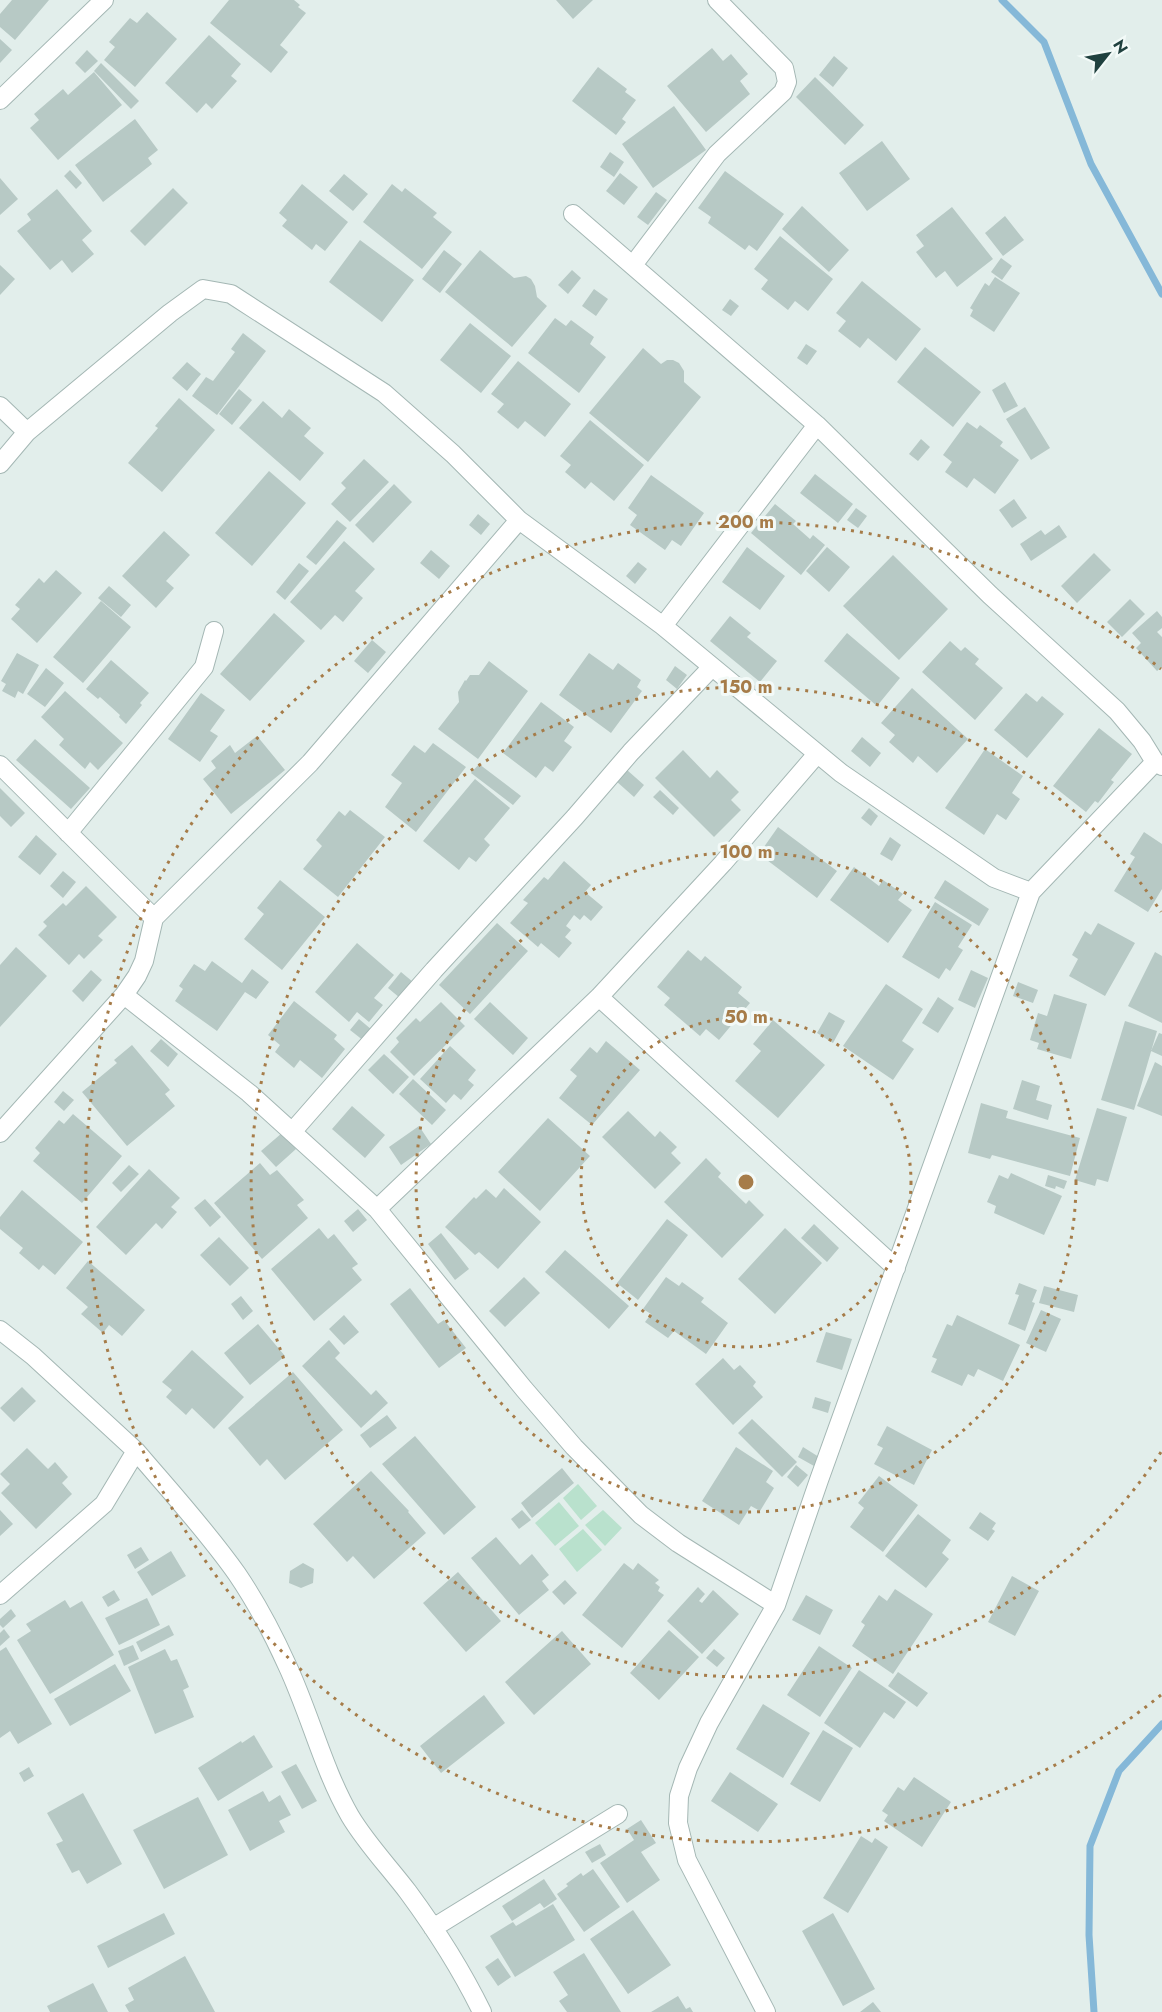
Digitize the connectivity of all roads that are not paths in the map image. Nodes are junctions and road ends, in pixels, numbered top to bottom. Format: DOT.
graph roads {
  1 [pos="104,0"];
  2 [pos="717,0"];
  3 [pos="0,100"];
  4 [pos="573,214"];
  5 [pos="633,266"];
  6 [pos="0,406"];
  7 [pos="817,425"];
  8 [pos="27,432"];
  9 [pos="0,464"];
  10 [pos="519,520"];
  11 [pos="663,626"];
  12 [pos="214,631"];
  13 [pos="712,667"];
  14 [pos="817,754"];
  15 [pos="1158,764"];
  16 [pos="0,765"];
  17 [pos="68,833"];
  18 [pos="1031,892"];
  19 [pos="154,918"];
  20 [pos="124,995"];
  21 [pos="598,997"];
  22 [pos="292,1132"];
  23 [pos="0,1134"];
  24 [pos="377,1209"];
  25 [pos="896,1268"];
  26 [pos="0,1330"];
  27 [pos="136,1451"];
  28 [pos="0,1595"];
  29 [pos="776,1605"];
  30 [pos="618,1814"];
  31 [pos="434,1928"];
  32 [pos="482,2012"];
  33 [pos="766,2012"];
  1 -- 3 [label="street"];
  2 -- 5 [label="street"];
  4 -- 5 [label="street"];
  5 -- 7 [label="street"];
  6 -- 8 [label="street"];
  7 -- 11 [label="street"];
  7 -- 15 [label="street"];
  8 -- 9 [label="street"];
  8 -- 10 [label="street"];
  10 -- 11 [label="street"];
  10 -- 19 [label="street"];
  11 -- 13 [label="street"];
  12 -- 17 [label="street"];
  13 -- 14 [label="street"];
  13 -- 22 [label="street"];
  14 -- 18 [label="street"];
  14 -- 21 [label="street"];
  15 -- 18 [label="street"];
  16 -- 17 [label="street"];
  17 -- 19 [label="street"];
  18 -- 25 [label="street"];
  19 -- 20 [label="street"];
  20 -- 22 [label="street"];
  20 -- 23 [label="street"];
  21 -- 24 [label="street"];
  21 -- 25 [label="street"];
  22 -- 24 [label="street"];
  24 -- 29 [label="street"];
  25 -- 29 [label="street"];
  26 -- 27 [label="street"];
  27 -- 28 [label="street"];
  27 -- 31 [label="street"];
  29 -- 33 [label="street"];
  30 -- 31 [label="street"];
  31 -- 32 [label="street"];
}
